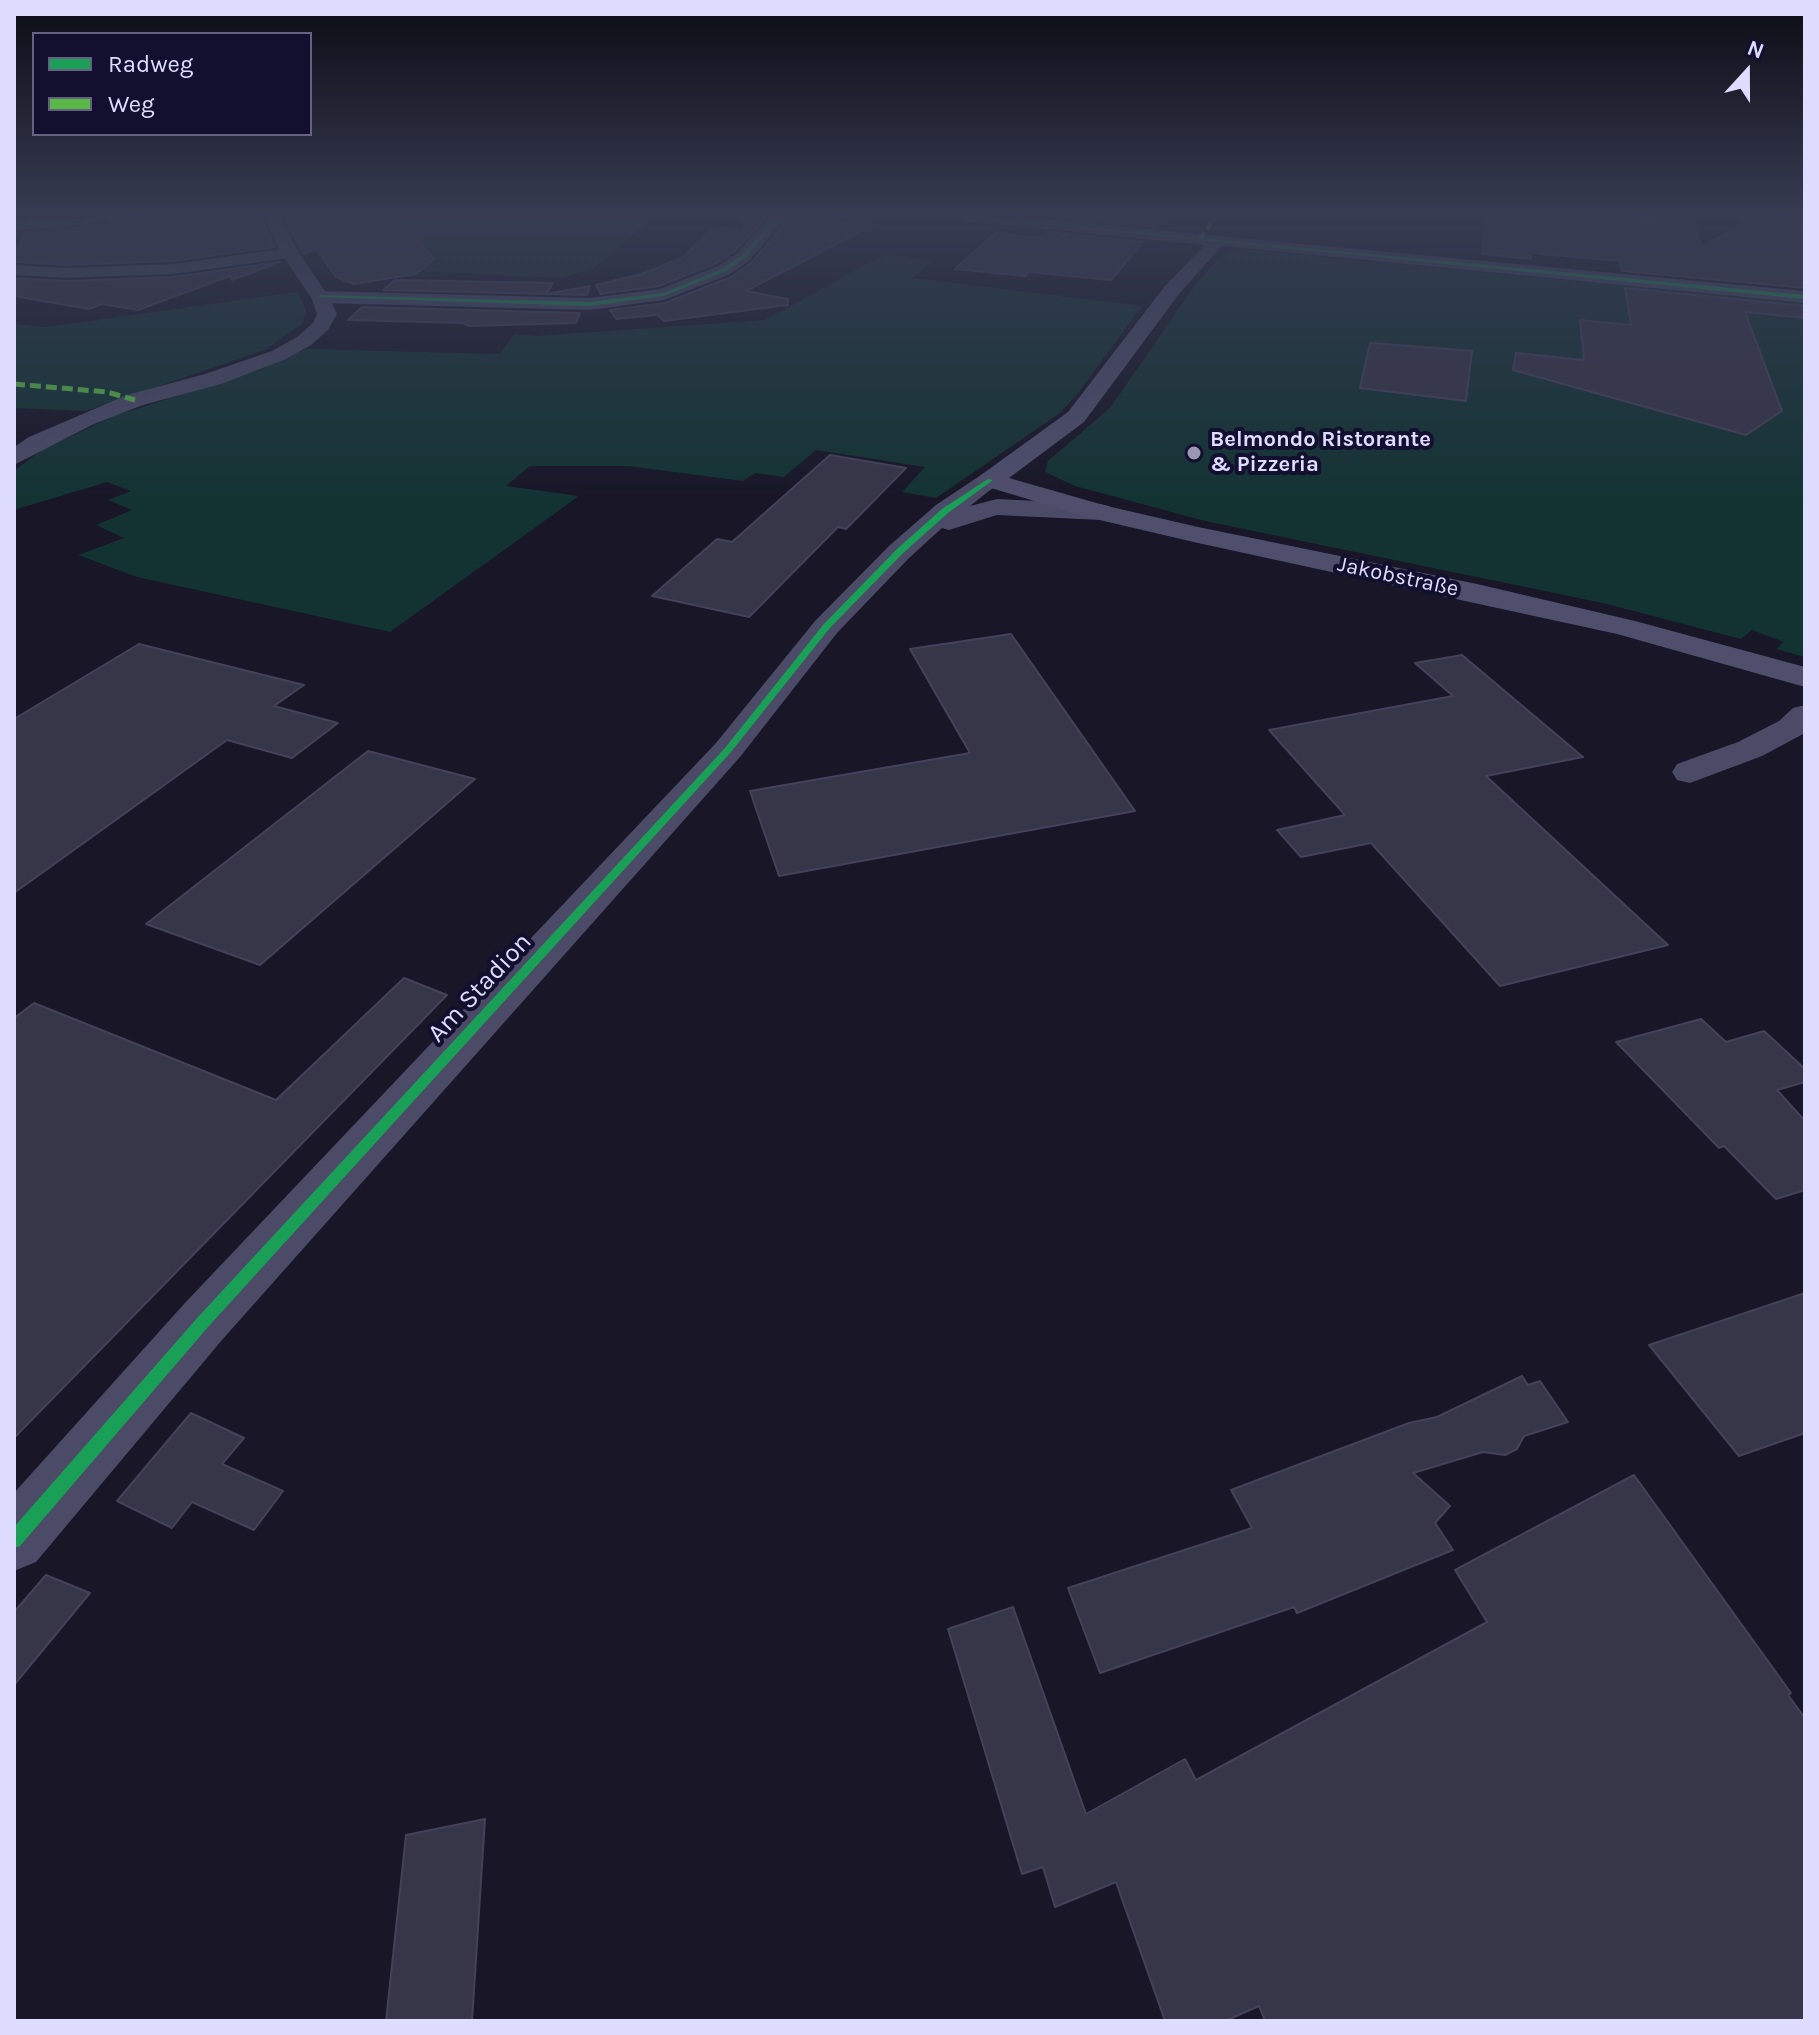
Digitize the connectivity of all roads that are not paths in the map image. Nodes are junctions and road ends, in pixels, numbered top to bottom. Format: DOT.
graph roads {
  1 [pos="326,311"];
  2 [pos="1156,311"];
  3 [pos="14,458"];
  4 [pos="990,480"];
  5 [pos="1100,512"];
  6 [pos="899,552"];
  7 [pos="1805,677"];
  8 [pos="1805,715"];
  9 [pos="1690,772"];
  10 [pos="14,1540"];
  1 -- 3 [label="street"];
  2 -- 4 [label="main road, Am Stadion"];
  4 -- 5 [label="main road, Jakobstraße"];
  4 -- 6 [label="street, Am Stadion"];
  5 -- 6 [label="street"];
  5 -- 7 [label="main road, Jakobstraße"];
  6 -- 10 [label="street, Am Stadion"];
  8 -- 9 [label="street"];
}
